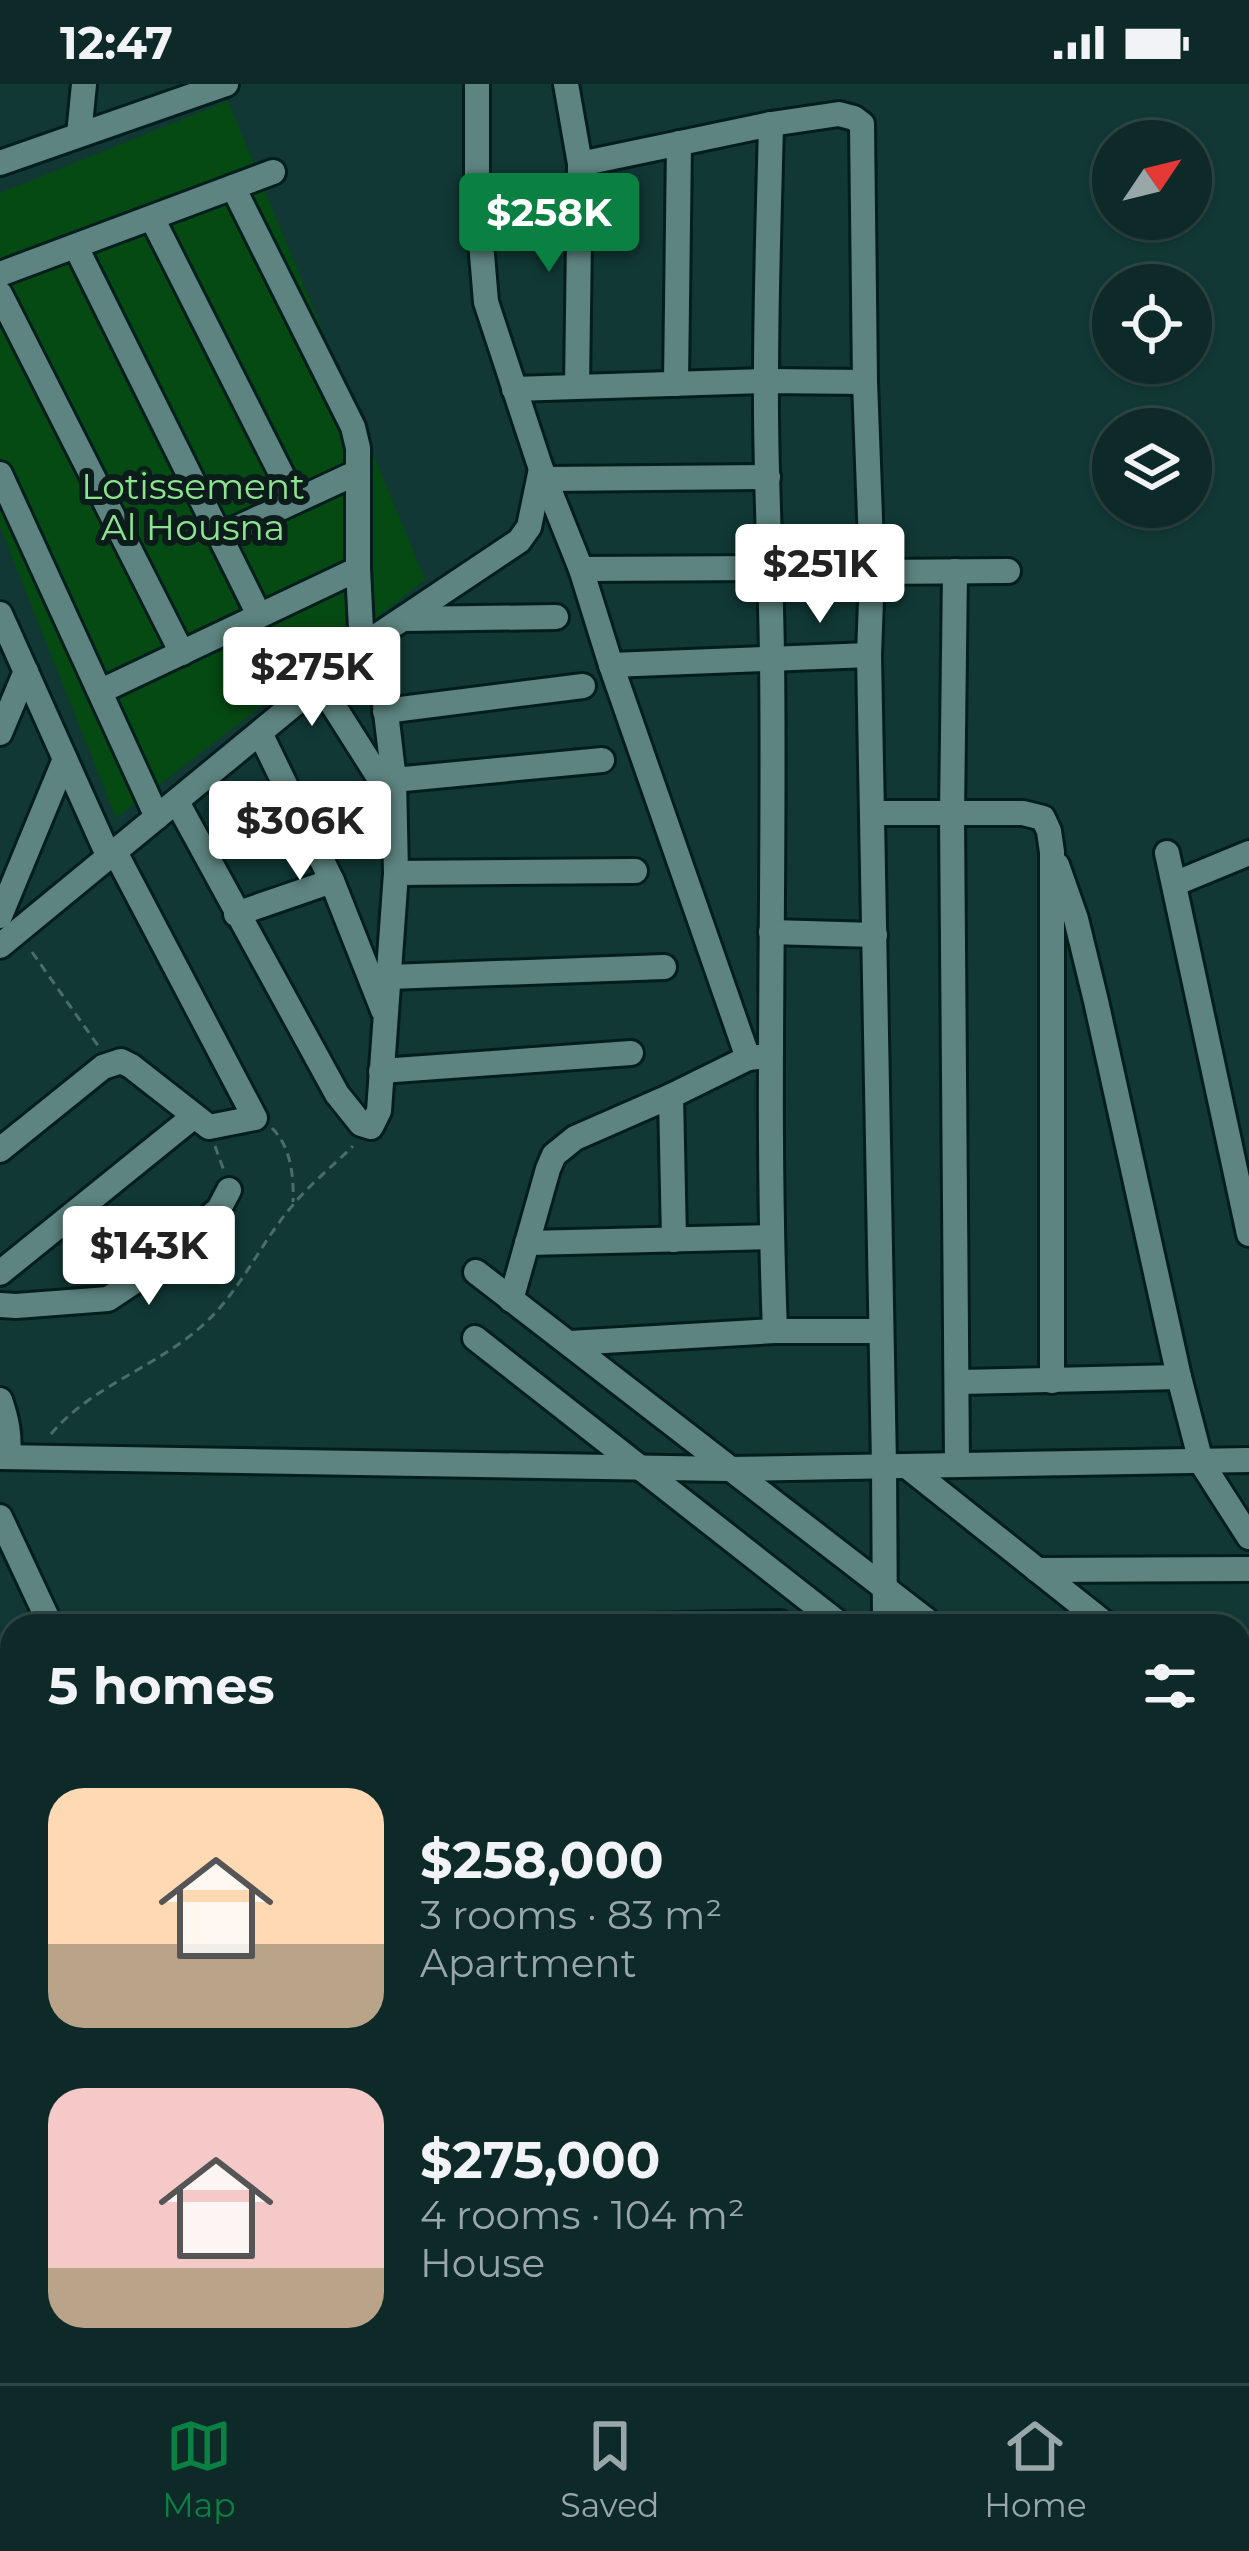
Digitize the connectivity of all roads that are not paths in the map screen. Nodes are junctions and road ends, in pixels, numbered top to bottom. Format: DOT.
graph roads {
  1 [pos="226,84"];
  2 [pos="477,84"];
  3 [pos="566,84"];
  4 [pos="79,87"];
  5 [pos="771,124"];
  6 [pos="79,135"];
  7 [pos="679,143"];
  8 [pos="0,162"];
  9 [pos="580,164"];
  10 [pos="273,172"];
  11 [pos="233,187"];
  12 [pos="152,218"];
  13 [pos="76,247"];
  14 [pos="0,274"];
  15 [pos="0,294"];
  16 [pos="766,381"];
  17 [pos="865,382"];
  18 [pos="676,384"];
  19 [pos="577,387"];
  20 [pos="514,388"];
  21 [pos="358,472"];
  22 [pos="0,474"];
  23 [pos="543,474"];
  24 [pos="768,477"];
  25 [pos="295,501"];
  26 [pos="220,536"];
  27 [pos="768,568"];
  28 [pos="358,569"];
  29 [pos="581,569"];
  30 [pos="955,571"];
  31 [pos="1008,571"];
  32 [pos="872,572"];
  33 [pos="0,614"];
  34 [pos="259,615"];
  35 [pos="556,617"];
  36 [pos="402,619"];
  37 [pos="370,643"];
  38 [pos="182,653"];
  39 [pos="868,655"];
  40 [pos="772,657"];
  41 [pos="611,665"];
  42 [pos="26,671"];
  43 [pos="320,683"];
  44 [pos="583,686"];
  45 [pos="101,691"];
  46 [pos="385,711"];
  47 [pos="0,733"];
  48 [pos="260,733"];
  49 [pos="65,759"];
  50 [pos="602,760"];
  51 [pos="394,791"];
  52 [pos="167,810"];
  53 [pos="873,813"];
  54 [pos="952,815"];
  55 [pos="1052,852"];
  56 [pos="111,853"];
  57 [pos="1167,853"];
  58 [pos="1249,854"];
  59 [pos="634,871"];
  60 [pos="396,873"];
  61 [pos="332,881"];
  62 [pos="1174,884"];
  63 [pos="236,914"];
  64 [pos="771,932"];
  65 [pos="5,933"];
  66 [pos="875,935"];
  67 [pos="664,967"];
  68 [pos="389,976"];
  69 [pos="384,1014"];
  70 [pos="631,1053"];
  71 [pos="759,1057"];
  72 [pos="381,1071"];
  73 [pos="671,1096"];
  74 [pos="201,1122"];
  75 [pos="0,1150"];
  76 [pos="1241,1158"];
  77 [pos="229,1190"];
  78 [pos="1249,1234"];
  79 [pos="771,1237"];
  80 [pos="674,1240"];
  81 [pos="527,1243"];
  82 [pos="476,1272"];
  83 [pos="0,1274"];
  84 [pos="511,1300"];
  85 [pos="0,1305"];
  86 [pos="880,1330"];
  87 [pos="775,1331"];
  88 [pos="475,1338"];
  89 [pos="570,1343"];
  90 [pos="1180,1377"];
  91 [pos="1052,1381"];
  92 [pos="958,1382"];
  93 [pos="0,1400"];
  94 [pos="4,1457"];
  95 [pos="1249,1460"];
  96 [pos="1202,1462"];
  97 [pos="957,1466"];
  98 [pos="896,1467"];
  99 [pos="643,1468"];
  100 [pos="728,1469"];
  101 [pos="0,1517"];
  102 [pos="1249,1537"];
  103 [pos="1249,1569"];
  104 [pos="1037,1570"];
  105 [pos="790,1586"];
  106 [pos="883,1586"];
  107 [pos="45,1614"];
  108 [pos="782,1614"];
  109 [pos="826,1614"];
  110 [pos="884,1614"];
  111 [pos="919,1614"];
  112 [pos="1093,1614"];
  1 -- 6 [label="street"];
  2 -- 20 [label="street"];
  3 -- 9 [label="street"];
  4 -- 6 [label="street"];
  5 -- 7 [label="street"];
  5 -- 16 [label="street"];
  5 -- 17 [label="street"];
  6 -- 8 [label="street"];
  7 -- 9 [label="street"];
  7 -- 18 [label="street"];
  9 -- 19 [label="street"];
  10 -- 11 [label="street"];
  11 -- 12 [label="street"];
  11 -- 21 [label="street"];
  12 -- 13 [label="street"];
  12 -- 25 [label="street"];
  13 -- 14 [label="street"];
  13 -- 26 [label="street"];
  15 -- 38 [label="street"];
  16 -- 17 [label="street"];
  16 -- 18 [label="street"];
  16 -- 24 [label="street"];
  17 -- 32 [label="street"];
  18 -- 19 [label="street"];
  19 -- 20 [label="street"];
  20 -- 23 [label="street"];
  21 -- 25 [label="street"];
  21 -- 28 [label="street"];
  22 -- 45 [label="street"];
  23 -- 24 [label="street"];
  23 -- 29 [label="street"];
  23 -- 36 [label="street"];
  24 -- 27 [label="street"];
  25 -- 26 [label="street"];
  26 -- 34 [label="street"];
  27 -- 29 [label="street"];
  27 -- 40 [label="street"];
  28 -- 34 [label="street"];
  28 -- 37 [label="street"];
  29 -- 41 [label="street"];
  30 -- 31 [label="street"];
  30 -- 32 [label="street"];
  30 -- 54 [label="street"];
  32 -- 39 [label="street"];
  33 -- 42 [label="street"];
  34 -- 38 [label="street"];
  35 -- 36 [label="street"];
  36 -- 37 [label="street"];
  37 -- 43 [label="street"];
  37 -- 46 [label="street"];
  38 -- 45 [label="street"];
  39 -- 40 [label="street"];
  39 -- 53 [label="street"];
  40 -- 41 [label="street"];
  40 -- 64 [label="street"];
  41 -- 71 [label="street"];
  42 -- 47 [label="street"];
  42 -- 49 [label="street"];
  43 -- 48 [label="street"];
  43 -- 51 [label="street"];
  44 -- 46 [label="street"];
  45 -- 52 [label="street"];
  46 -- 51 [label="street"];
  48 -- 52 [label="street"];
  48 -- 61 [label="street"];
  49 -- 56 [label="street"];
  49 -- 65 [label="street"];
  50 -- 51 [label="street"];
  51 -- 60 [label="street"];
  52 -- 56 [label="street"];
  52 -- 63 [label="street"];
  53 -- 54 [label="street"];
  53 -- 66 [label="street"];
  54 -- 55 [label="street"];
  54 -- 92 [label="street"];
  55 -- 90 [label="street"];
  55 -- 91 [label="street"];
  56 -- 65 [label="street"];
  56 -- 74 [label="street"];
  57 -- 62 [label="street"];
  58 -- 62 [label="street"];
  59 -- 60 [label="street"];
  60 -- 68 [label="street"];
  61 -- 63 [label="street"];
  61 -- 69 [label="street"];
  62 -- 76 [label="street"];
  63 -- 72 [label="street"];
  64 -- 66 [label="street"];
  64 -- 71 [label="street"];
  66 -- 86 [label="street"];
  67 -- 68 [label="street"];
  68 -- 69 [label="street"];
  69 -- 72 [label="street"];
  70 -- 72 [label="street"];
  71 -- 73 [label="street"];
  71 -- 79 [label="street"];
  73 -- 80 [label="street"];
  73 -- 81 [label="street"];
  74 -- 75 [label="street"];
  74 -- 83 [label="street"];
  76 -- 78 [label="street"];
  77 -- 85 [label="street"];
  79 -- 80 [label="street"];
  79 -- 87 [label="street"];
  80 -- 81 [label="street"];
  81 -- 84 [label="street"];
  82 -- 84 [label="street"];
  84 -- 89 [label="street"];
  86 -- 87 [label="street"];
  86 -- 98 [label="street"];
  87 -- 89 [label="street"];
  88 -- 99 [label="street"];
  89 -- 100 [label="street"];
  90 -- 91 [label="street"];
  90 -- 96 [label="street"];
  91 -- 92 [label="street"];
  92 -- 97 [label="street"];
  93 -- 94 [label="street"];
  94 -- 99 [label="street"];
  95 -- 96 [label="street"];
  96 -- 97 [label="street"];
  96 -- 102 [label="street"];
  97 -- 98 [label="street"];
  98 -- 100 [label="street"];
  98 -- 104 [label="street"];
  98 -- 106 [label="street"];
  99 -- 100 [label="street"];
  99 -- 105 [label="street"];
  100 -- 106 [label="street"];
  101 -- 107 [label="street"];
  103 -- 104 [label="street"];
  104 -- 112 [label="street"];
  105 -- 108 [label="street"];
  105 -- 109 [label="street"];
  106 -- 110 [label="street"];
  106 -- 111 [label="street"];
}
